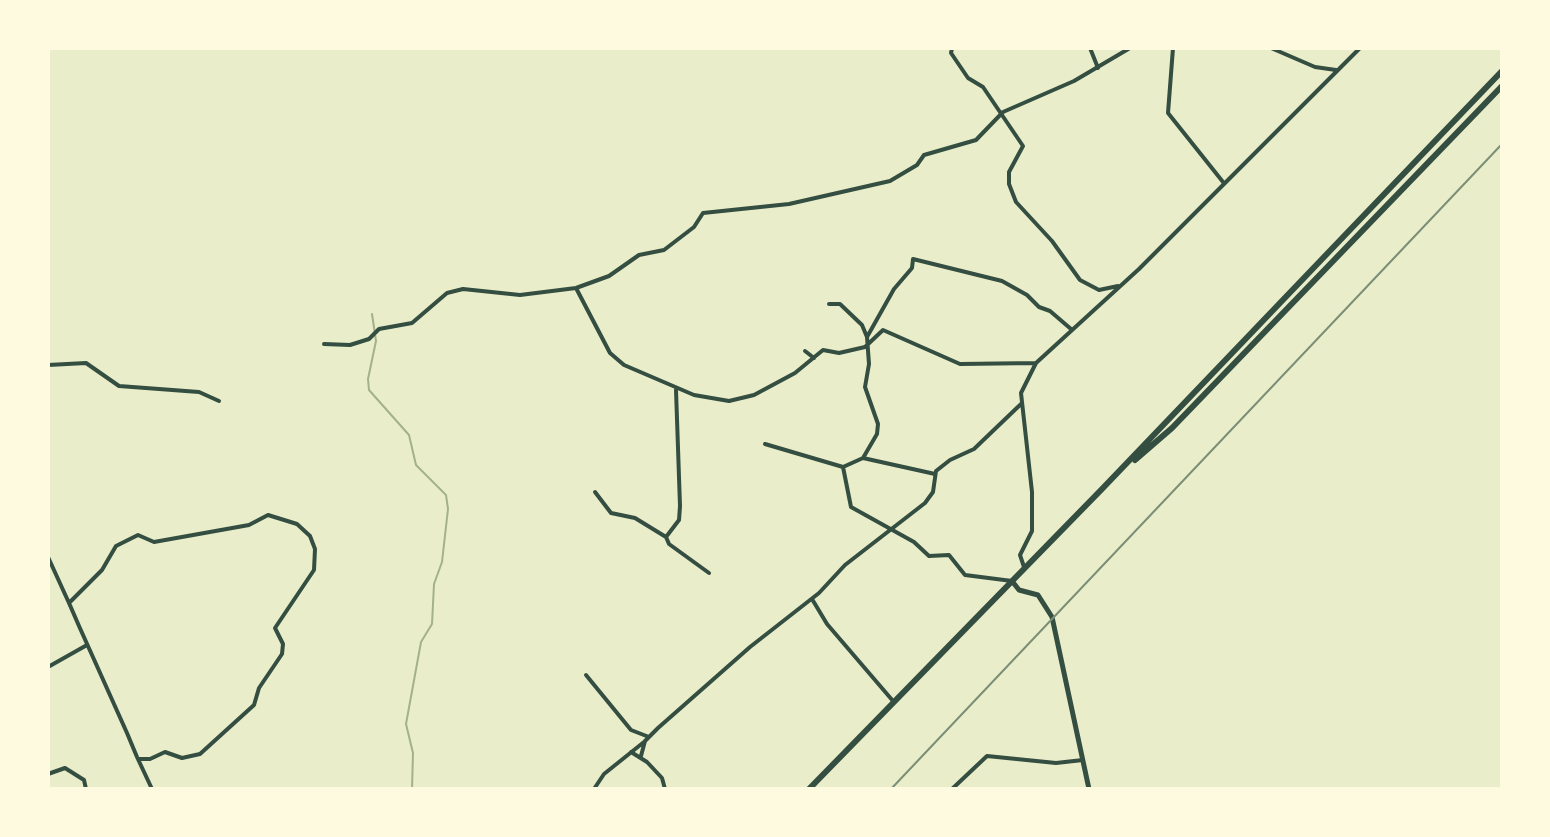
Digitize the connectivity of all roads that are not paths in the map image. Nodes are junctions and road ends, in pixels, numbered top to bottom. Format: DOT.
graph roads {
  1 [pos="952,48"];
  2 [pos="1090,48"];
  3 [pos="1130,48"];
  4 [pos="1173,48"];
  5 [pos="1271,48"];
  6 [pos="1360,48"];
  7 [pos="1098,68"];
  8 [pos="1337,70"];
  9 [pos="1502,71"];
  10 [pos="1502,86"];
  11 [pos="1000,115"];
  12 [pos="1223,182"];
  13 [pos="1120,285"];
  14 [pos="576,288"];
  15 [pos="829,304"];
  16 [pos="1071,329"];
  17 [pos="867,337"];
  18 [pos="324,344"];
  19 [pos="866,345"];
  20 [pos="805,351"];
  21 [pos="814,358"];
  22 [pos="1036,363"];
  23 [pos="48,365"];
  24 [pos="676,390"];
  25 [pos="219,401"];
  26 [pos="1021,404"];
  27 [pos="765,444"];
  28 [pos="863,458"];
  29 [pos="843,467"];
  30 [pos="935,474"];
  31 [pos="1102,489"];
  32 [pos="595,492"];
  33 [pos="890,531"];
  34 [pos="666,537"];
  35 [pos="48,557"];
  36 [pos="1024,570"];
  37 [pos="709,573"];
  38 [pos="1012,581"];
  39 [pos="812,599"];
  40 [pos="69,603"];
  41 [pos="87,645"];
  42 [pos="48,667"];
  43 [pos="586,675"];
  44 [pos="895,702"];
  45 [pos="647,739"];
  46 [pos="631,752"];
  47 [pos="641,756"];
  48 [pos="138,759"];
  49 [pos="1083,760"];
  50 [pos="48,774"];
  51 [pos="86,789"];
  52 [pos="152,789"];
  53 [pos="594,789"];
  54 [pos="665,789"];
  55 [pos="809,789"];
  56 [pos="952,789"];
  57 [pos="1089,789"];
  1 -- 11 [label="street"];
  2 -- 7 [label="street"];
  3 -- 7 [label="street"];
  4 -- 12 [label="street"];
  5 -- 8 [label="street"];
  6 -- 8 [label="street"];
  7 -- 11 [label="street"];
  8 -- 12 [label="street"];
  9 -- 31 [label="highway"];
  10 -- 31 [label="highway"];
  11 -- 13 [label="street"];
  11 -- 14 [label="street"];
  12 -- 13 [label="street"];
  13 -- 16 [label="street"];
  14 -- 18 [label="street"];
  14 -- 24 [label="street"];
  15 -- 17 [label="street"];
  16 -- 17 [label="street"];
  16 -- 22 [label="street"];
  17 -- 19 [label="street"];
  19 -- 21 [label="street"];
  19 -- 22 [label="street"];
  19 -- 28 [label="street"];
  20 -- 21 [label="street"];
  21 -- 24 [label="street"];
  22 -- 26 [label="street"];
  23 -- 25 [label="street"];
  24 -- 34 [label="street"];
  26 -- 30 [label="street"];
  26 -- 36 [label="street"];
  27 -- 29 [label="street"];
  28 -- 29 [label="street"];
  28 -- 30 [label="street"];
  29 -- 33 [label="street"];
  30 -- 33 [label="street"];
  31 -- 36 [label="highway"];
  32 -- 34 [label="street"];
  33 -- 38 [label="street"];
  33 -- 39 [label="street"];
  34 -- 37 [label="street"];
  35 -- 40 [label="street"];
  36 -- 38 [label="highway"];
  38 -- 44 [label="highway"];
  38 -- 49 [label="street"];
  39 -- 44 [label="street"];
  39 -- 45 [label="street"];
  40 -- 41 [label="street"];
  40 -- 48 [label="street"];
  41 -- 42 [label="street"];
  41 -- 48 [label="street"];
  43 -- 45 [label="street"];
  44 -- 55 [label="highway"];
  45 -- 46 [label="street"];
  45 -- 47 [label="street"];
  46 -- 47 [label="street"];
  46 -- 53 [label="street"];
  47 -- 54 [label="street"];
  48 -- 52 [label="street"];
  49 -- 56 [label="street"];
  49 -- 57 [label="street"];
  50 -- 51 [label="street"];
}
